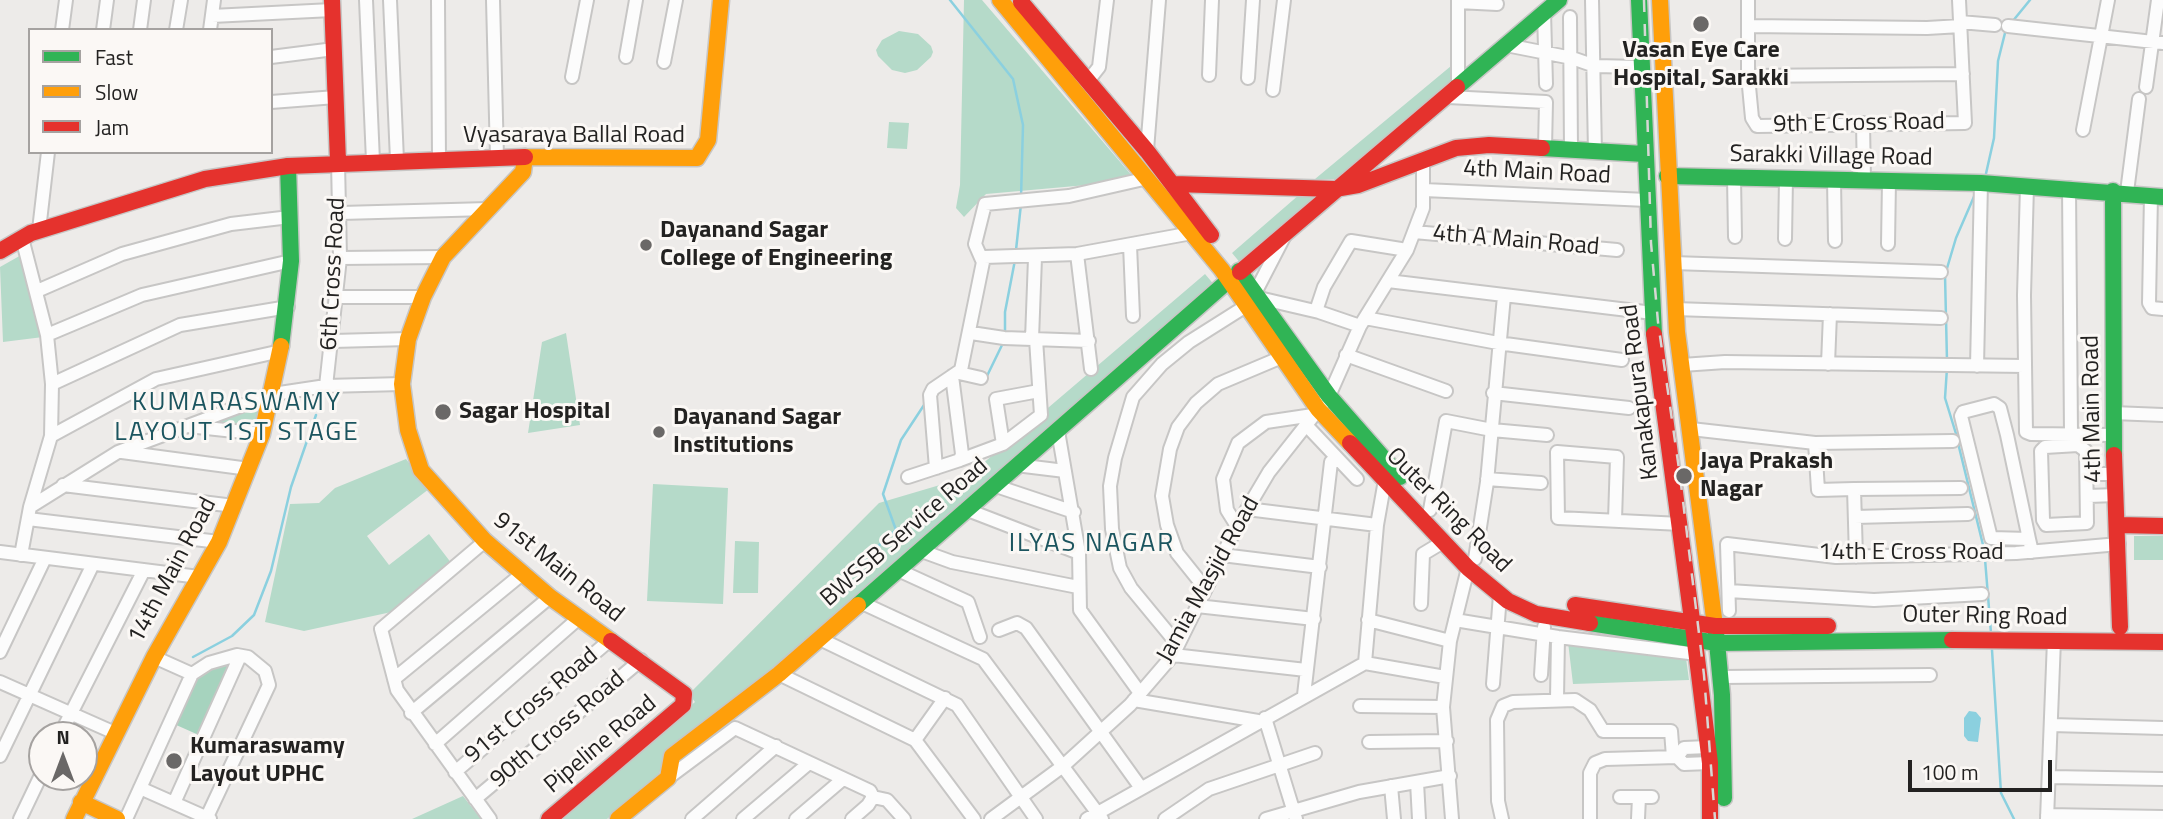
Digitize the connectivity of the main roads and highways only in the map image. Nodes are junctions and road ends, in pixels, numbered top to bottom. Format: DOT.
graph roads {
  1 [pos="721,0"];
  2 [pos="1000,0"];
  3 [pos="1019,0"];
  4 [pos="1559,0"];
  5 [pos="1639,0"];
  6 [pos="1660,0"];
  7 [pos="332,5"];
  8 [pos="1644,154"];
  9 [pos="525,157"];
  10 [pos="338,162"];
  11 [pos="288,166"];
  12 [pos="1667,176"];
  13 [pos="1174,184"];
  14 [pos="1335,189"];
  15 [pos="2120,192"];
  16 [pos="2157,196"];
  17 [pos="0,251"];
  18 [pos="1234,276"];
  19 [pos="1253,299"];
  20 [pos="1317,411"];
  21 [pos="2119,525"];
  22 [pos="2163,526"];
  23 [pos="1471,564"];
  24 [pos="1692,620"];
  25 [pos="1716,626"];
  26 [pos="2120,627"];
  27 [pos="2163,627"];
  28 [pos="1991,633"];
  29 [pos="2163,642"];
  30 [pos="1717,643"];
  31 [pos="1695,646"];
  32 [pos="683,705"];
  33 [pos="81,802"];
  34 [pos="74,819"];
  35 [pos="117,819"];
  36 [pos="549,819"];
  37 [pos="618,819"];
  38 [pos="1710,819"];
  39 [pos="1724,819"];
  1 -- 9 [label="main road, Vyasaraya Ballal Road"];
  2 -- 18 [label="main road, Outer Ring Road"];
  3 -- 13 [label="main road, Outer Ring Road"];
  4 -- 14 [label="main road, BWSSB Service Road"];
  5 -- 8 [label="main road, Kanakapura Road"];
  6 -- 12 [label="main road, Kanakapura Road"];
  7 -- 10 [label="main road"];
  8 -- 14 [label="main road"];
  8 -- 24 [label="main road, Kanakapura Road"];
  9 -- 10 [label="main road, Vyasaraya Ballal Road"];
  9 -- 32 [label="main road, 91st Main Road"];
  10 -- 11 [label="main road, Vyasaraya Ballal Road"];
  11 -- 17 [label="main road, Vyasaraya Ballal Road"];
  11 -- 33 [label="main road, 14th Main Road"];
  12 -- 15 [label="main road, Sarakki Village Road"];
  12 -- 25 [label="main road, Kanakapura Road"];
  13 -- 14 [label="main road"];
  13 -- 18 [label="main road, Outer Ring Road"];
  14 -- 18 [label="main road, BWSSB Service Road"];
  15 -- 16 [label="main road, Sarakki Village Road"];
  15 -- 21 [label="main road, 4th Main Road"];
  18 -- 19 [label="main road, Outer Ring Road"];
  18 -- 37 [label="main road, BWSSB Service Road"];
  19 -- 20 [label="main road, Outer Ring Road"];
  19 -- 20 [label="main road, Outer Ring Road"];
  20 -- 23 [label="main road, Outer Ring Road"];
  20 -- 23 [label="main road, Outer Ring Road"];
  21 -- 22 [label="main road"];
  21 -- 26 [label="main road, 4th Main Road"];
  23 -- 24 [label="main road, Outer Ring Road"];
  23 -- 31 [label="main road, Outer Ring Road"];
  24 -- 25 [label="main road, Outer Ring Road"];
  24 -- 31 [label="main road, Kanakapura Road"];
  25 -- 28 [label="main road, Outer Ring Road"];
  25 -- 30 [label="main road, Kanakapura Road"];
  26 -- 27 [label="main road, Outer Ring Road"];
  26 -- 28 [label="main road, Outer Ring Road"];
  28 -- 29 [label="main road, Outer Ring Road"];
  28 -- 30 [label="main road, Outer Ring Road"];
  30 -- 31 [label="main road, Outer Ring Road"];
  30 -- 39 [label="main road, Kanakapura Road"];
  31 -- 38 [label="main road, Kanakapura Road"];
  32 -- 36 [label="main road, Pipeline Road"];
  33 -- 34 [label="main road, 14th Main Road"];
  33 -- 35 [label="main road"];
}
